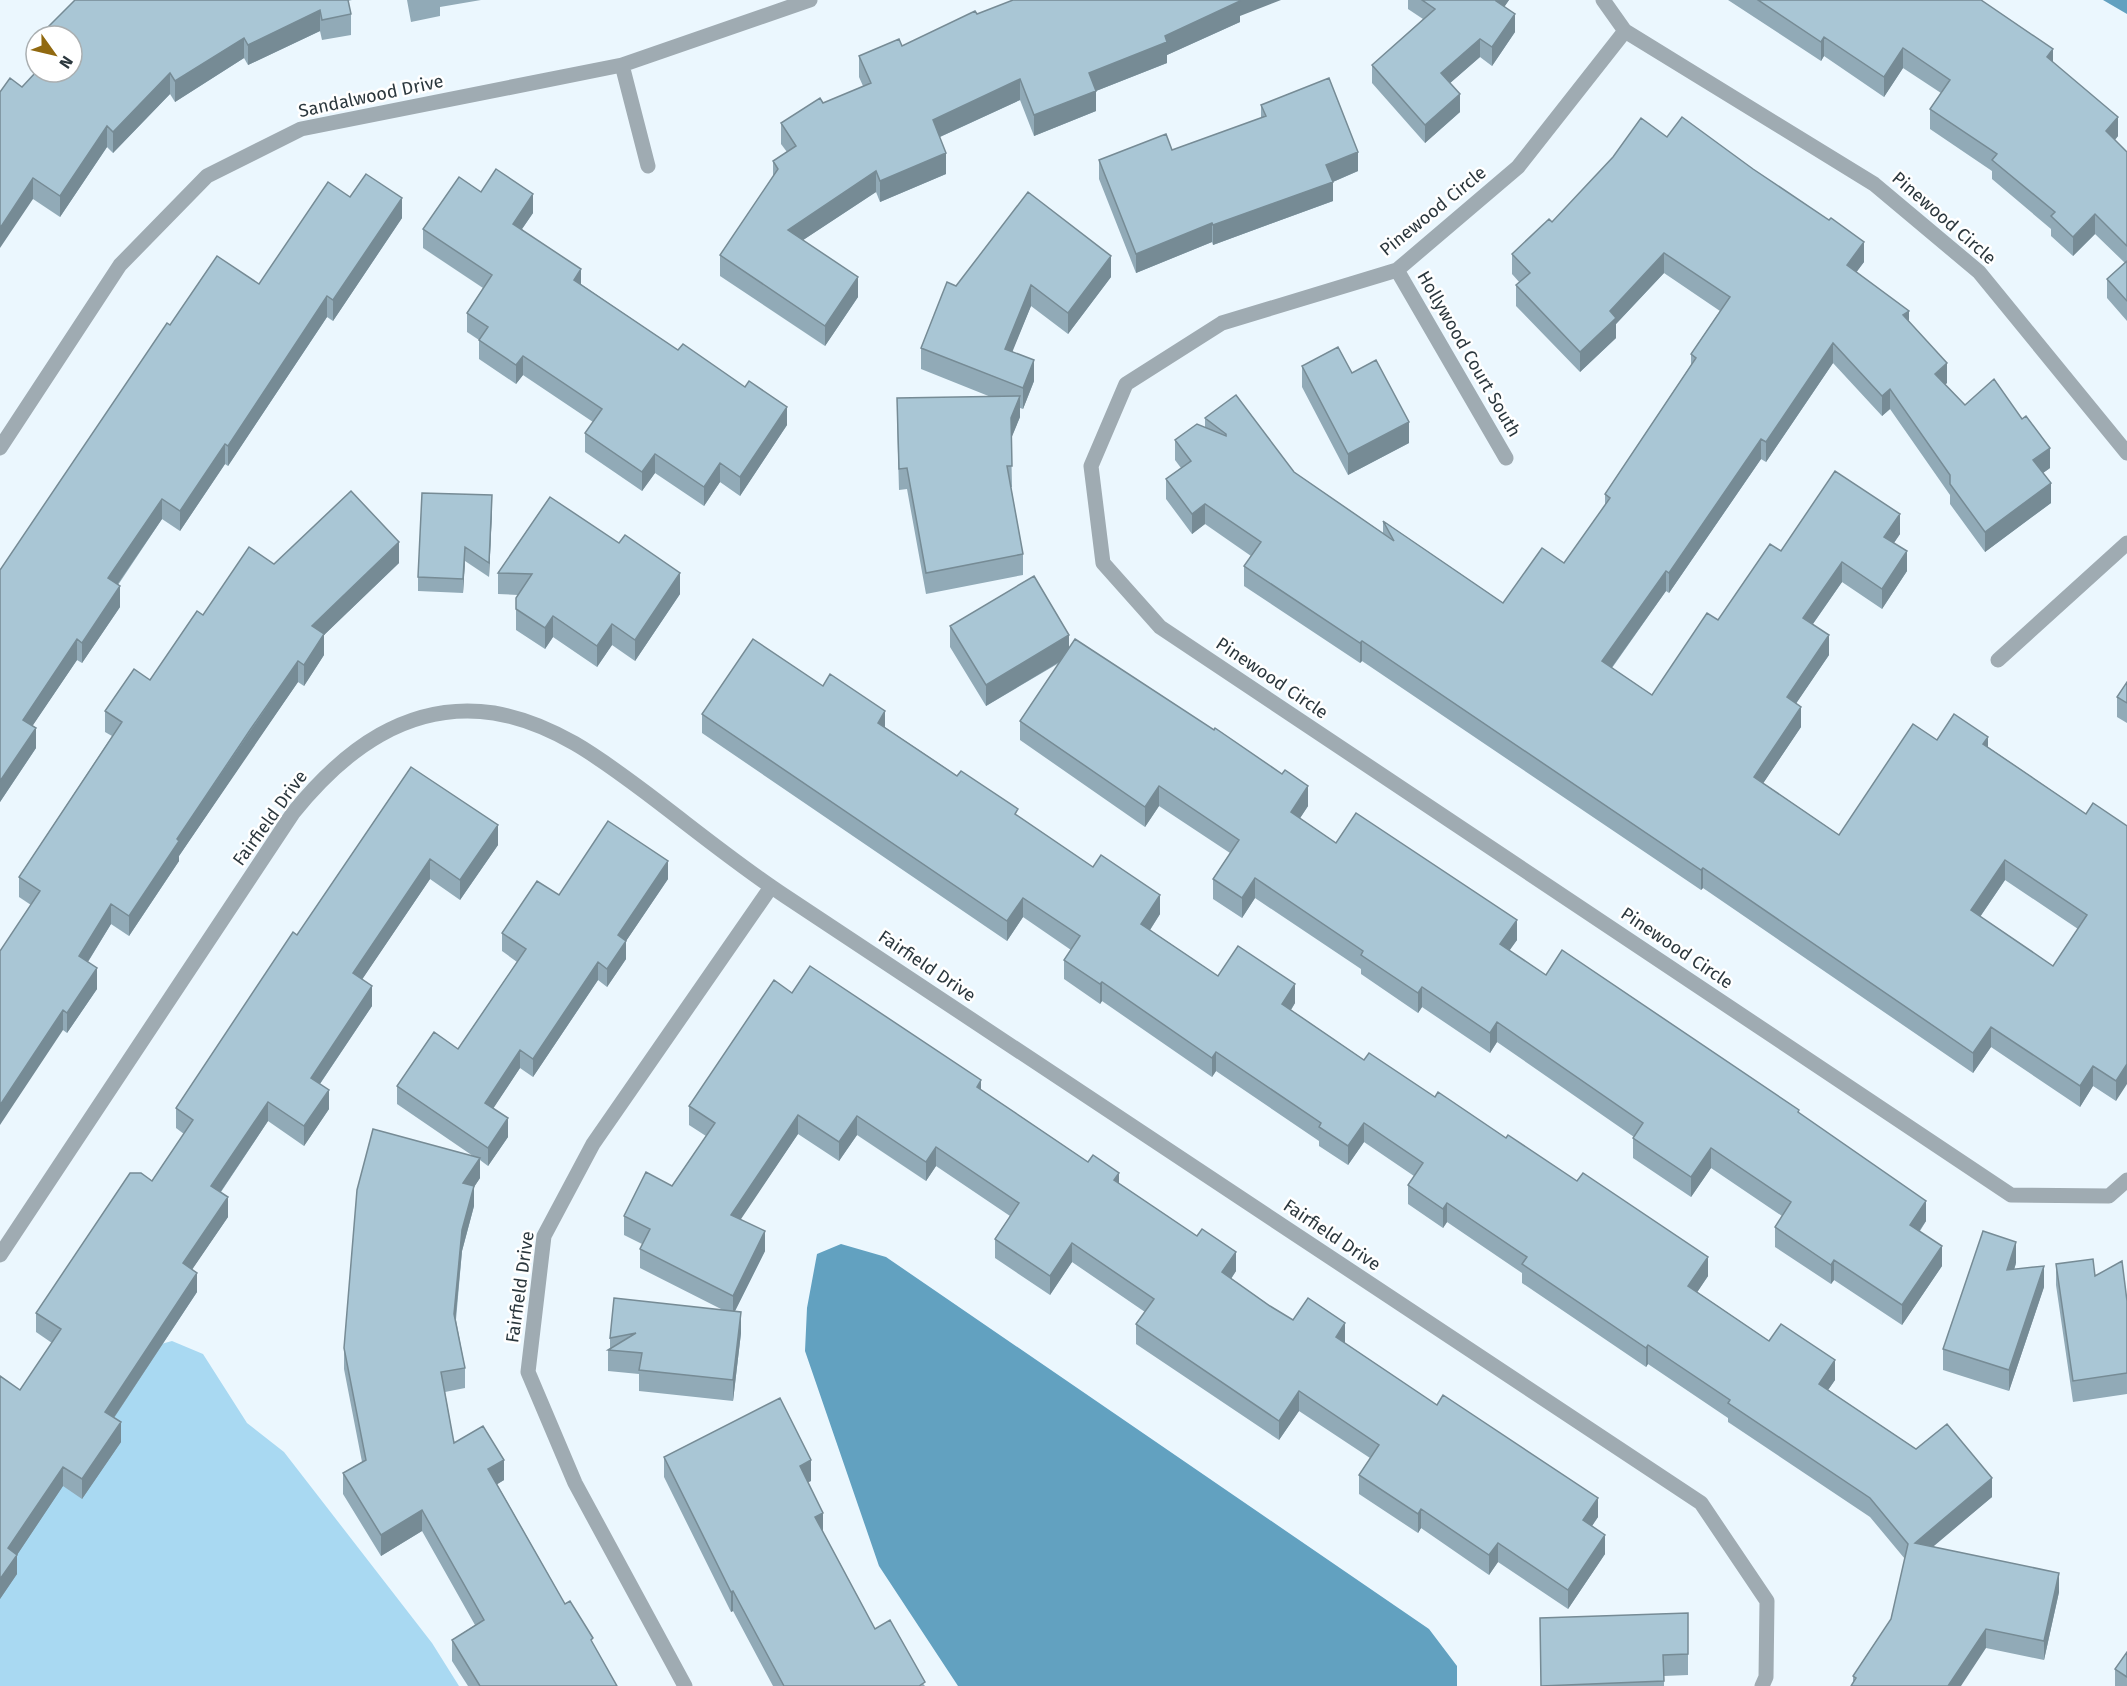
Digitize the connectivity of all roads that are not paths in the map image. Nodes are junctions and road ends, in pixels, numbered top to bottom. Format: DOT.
graph roads {
  1 [pos="810,0"];
  2 [pos="1603,0"];
  3 [pos="1625,31"];
  4 [pos="622,65"];
  5 [pos="648,165"];
  6 [pos="1397,270"];
  7 [pos="0,448"];
  8 [pos="2127,453"];
  9 [pos="1506,458"];
  10 [pos="2127,543"];
  11 [pos="1998,660"];
  12 [pos="771,887"];
  13 [pos="2127,1180"];
  14 [pos="0,1254"];
  15 [pos="685,1686"];
  16 [pos="1762,1686"];
  1 -- 4 [label="street, Sandalwood Drive"];
  2 -- 3 [label="street, Pinewood Circle"];
  3 -- 6 [label="street, Pinewood Circle"];
  3 -- 8 [label="street, Pinewood Circle"];
  4 -- 5 [label="street"];
  4 -- 7 [label="street, Sandalwood Drive"];
  6 -- 9 [label="street, Hollywood Court South"];
  6 -- 13 [label="street, Pinewood Circle"];
  10 -- 11 [label="street"];
  12 -- 14 [label="street, Fairfield Drive"];
  12 -- 15 [label="street, Fairfield Drive"];
  12 -- 16 [label="street, Fairfield Drive"];
}
